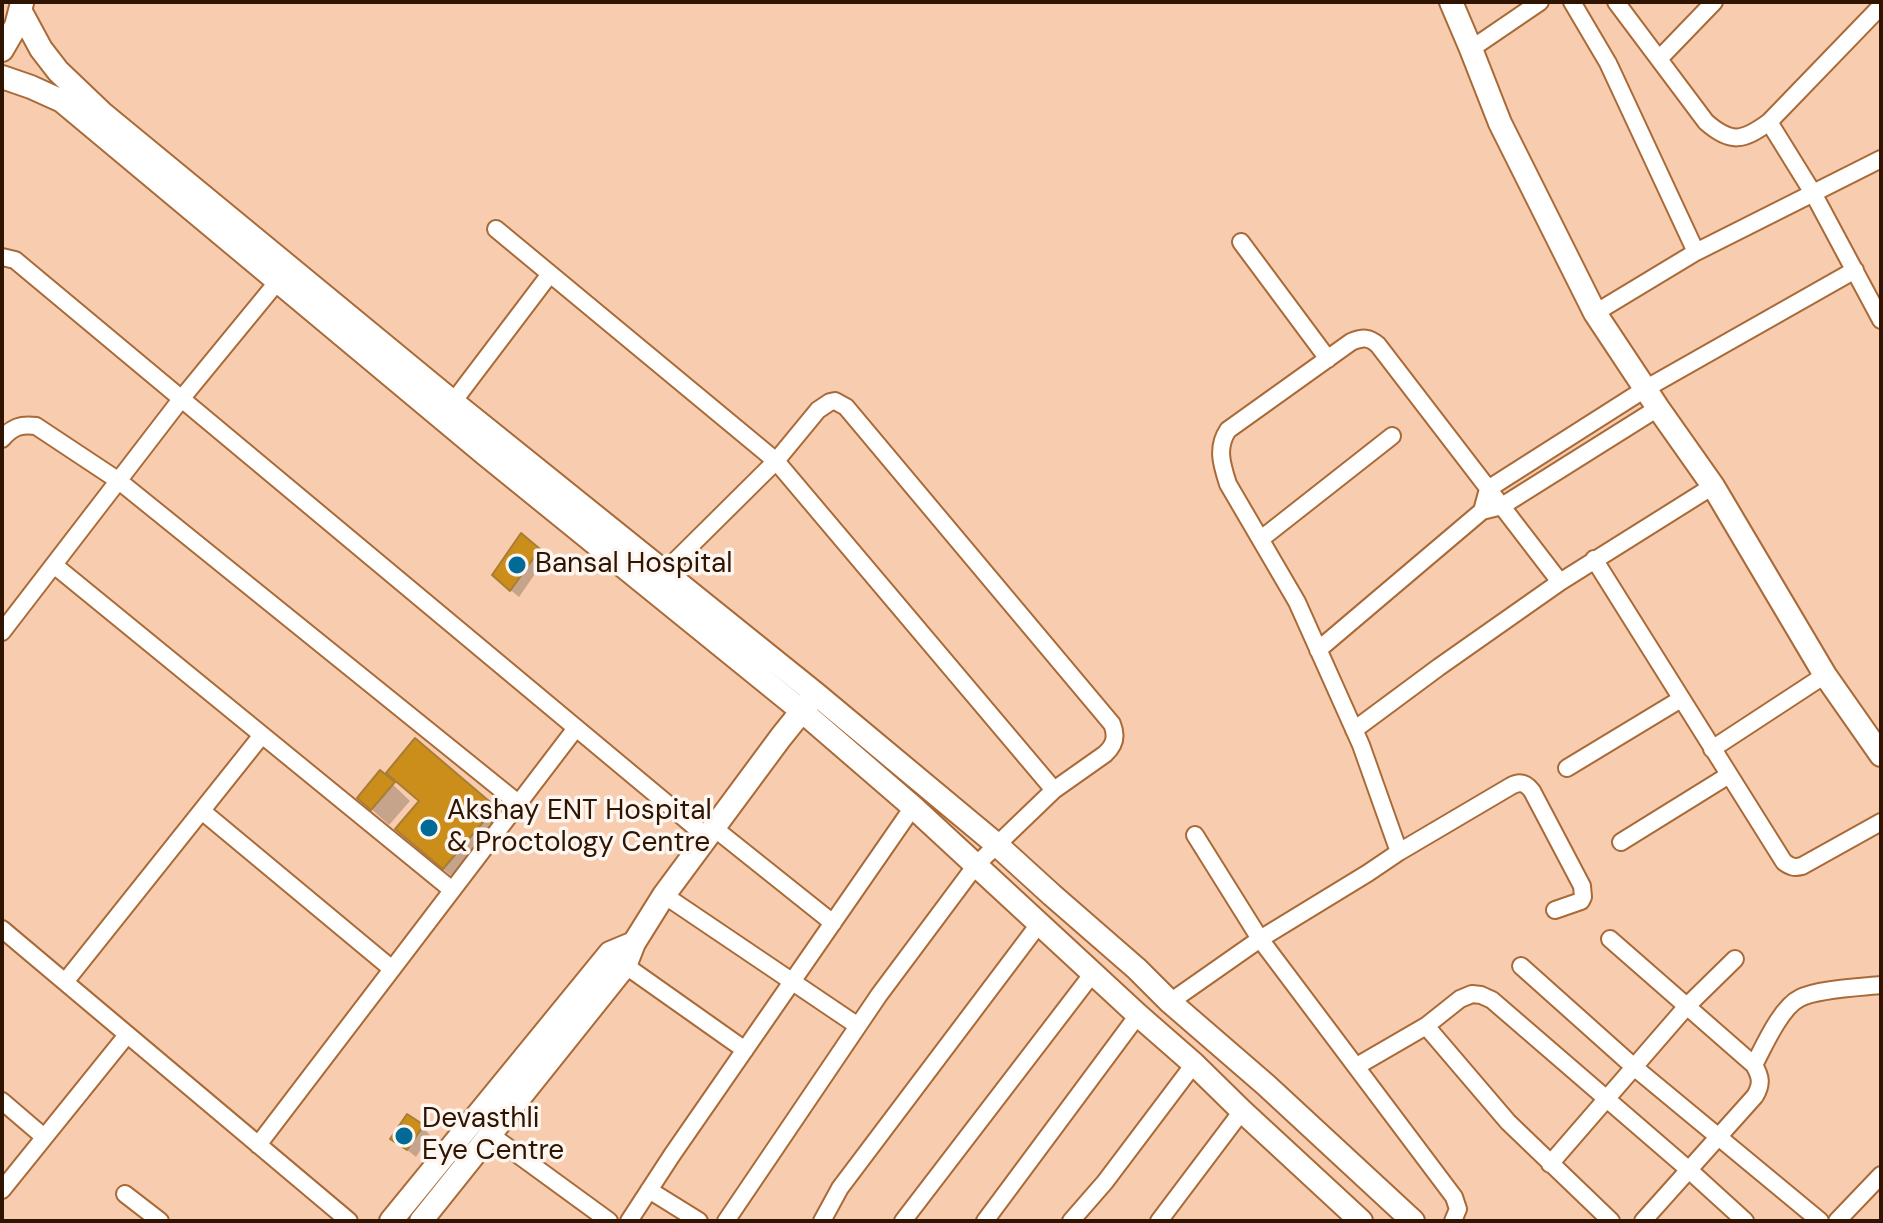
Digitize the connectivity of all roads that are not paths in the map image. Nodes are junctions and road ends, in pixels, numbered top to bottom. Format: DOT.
graph roads {
  1 [pos="1451,2"];
  2 [pos="1540,2"];
  3 [pos="1572,2"];
  4 [pos="1616,2"];
  5 [pos="1714,2"];
  6 [pos="1881,6"];
  7 [pos="22,7"];
  8 [pos="1471,49"];
  9 [pos="2,50"];
  10 [pos="1659,59"];
  11 [pos="2,77"];
  12 [pos="1769,122"];
  13 [pos="1881,159"];
  14 [pos="1813,193"];
  15 [pos="496,229"];
  16 [pos="1241,242"];
  17 [pos="1696,252"];
  18 [pos="2,257"];
  19 [pos="1855,270"];
  20 [pos="550,274"];
  21 [pos="278,281"];
  22 [pos="1595,313"];
  23 [pos="1881,320"];
  24 [pos="1328,359"];
  25 [pos="1645,389"];
  26 [pos="182,398"];
  27 [pos="453,402"];
  28 [pos="1658,408"];
  29 [pos="1392,436"];
  30 [pos="2,439"];
  31 [pos="776,461"];
  32 [pos="119,481"];
  33 [pos="1713,486"];
  34 [pos="1488,489"];
  35 [pos="1502,506"];
  36 [pos="1482,511"];
  37 [pos="1261,539"];
  38 [pos="1594,559"];
  39 [pos="54,565"];
  40 [pos="663,573"];
  41 [pos="1560,582"];
  42 [pos="2,632"];
  43 [pos="1318,650"];
  44 [pos="1825,675"];
  45 [pos="1681,699"];
  46 [pos="809,703"];
  47 [pos="576,728"];
  48 [pos="1354,730"];
  49 [pos="262,735"];
  50 [pos="1712,749"];
  51 [pos="1881,755"];
  52 [pos="1567,768"];
  53 [pos="1729,775"];
  54 [pos="1054,790"];
  55 [pos="518,803"];
  56 [pos="913,807"];
  57 [pos="202,811"];
  58 [pos="1881,822"];
  59 [pos="711,832"];
  60 [pos="1195,835"];
  61 [pos="1621,842"];
  62 [pos="996,844"];
  63 [pos="1394,855"];
  64 [pos="976,865"];
  65 [pos="452,890"];
  66 [pos="664,895"];
  67 [pos="1555,910"];
  68 [pos="833,923"];
  69 [pos="1039,924"];
  70 [pos="2,929"];
  71 [pos="1260,939"];
  72 [pos="1610,939"];
  73 [pos="618,959"];
  74 [pos="1735,959"];
  75 [pos="1521,966"];
  76 [pos="392,969"];
  77 [pos="1093,973"];
  78 [pos="65,982"];
  79 [pos="791,983"];
  80 [pos="1881,985"];
  81 [pos="1170,1002"];
  82 [pos="1687,1006"];
  83 [pos="1138,1015"];
  84 [pos="858,1026"];
  85 [pos="1426,1026"];
  86 [pos="127,1035"];
  87 [pos="745,1050"];
  88 [pos="1194,1064"];
  89 [pos="1754,1065"];
  90 [pos="1357,1066"];
  91 [pos="1634,1067"];
  92 [pos="1607,1099"];
  93 [pos="2,1101"];
  94 [pos="1242,1111"];
  95 [pos="491,1135"];
  96 [pos="1720,1136"];
  97 [pos="44,1137"];
  98 [pos="258,1145"];
  99 [pos="1550,1164"];
  100 [pos="1689,1170"];
  101 [pos="1881,1175"];
  102 [pos="2,1190"];
  103 [pos="649,1190"];
  104 [pos="125,1194"];
  105 [pos="1351,1218"];
  106 [pos="160,1221"];
  107 [pos="349,1221"];
  108 [pos="391,1221"];
  109 [pos="421,1221"];
  110 [pos="609,1221"];
  111 [pos="629,1221"];
  112 [pos="699,1221"];
  113 [pos="726,1221"];
  114 [pos="822,1221"];
  115 [pos="903,1221"];
  116 [pos="985,1221"];
  117 [pos="1071,1221"];
  118 [pos="1159,1221"];
  119 [pos="1413,1221"];
  120 [pos="1453,1221"];
  121 [pos="1611,1221"];
  122 [pos="1643,1221"];
  123 [pos="1745,1221"];
  124 [pos="1820,1221"];
  125 [pos="1837,1221"];
  1 -- 8 [label="street"];
  2 -- 8 [label="street"];
  3 -- 17 [label="street"];
  4 -- 10 [label="street"];
  5 -- 10 [label="street"];
  6 -- 12 [label="street"];
  7 -- 9 [label="street"];
  7 -- 27 [label="street"];
  8 -- 22 [label="street"];
  10 -- 12 [label="street"];
  11 -- 21 [label="street"];
  12 -- 14 [label="street"];
  13 -- 14 [label="street"];
  14 -- 17 [label="street"];
  14 -- 19 [label="street"];
  15 -- 20 [label="street"];
  16 -- 24 [label="street"];
  17 -- 22 [label="street"];
  18 -- 26 [label="street"];
  19 -- 23 [label="street"];
  19 -- 25 [label="street"];
  20 -- 27 [label="street"];
  20 -- 31 [label="street"];
  21 -- 26 [label="street"];
  21 -- 46 [label="street"];
  22 -- 25 [label="street"];
  24 -- 34 [label="street"];
  24 -- 37 [label="street"];
  25 -- 28 [label="street"];
  25 -- 34 [label="street"];
  26 -- 32 [label="street"];
  26 -- 47 [label="street"];
  27 -- 40 [label="street"];
  28 -- 33 [label="street"];
  28 -- 35 [label="street"];
  29 -- 37 [label="street"];
  30 -- 32 [label="street"];
  31 -- 40 [label="street"];
  31 -- 54 [label="street"];
  31 -- 54 [label="street"];
  32 -- 39 [label="street"];
  32 -- 55 [label="street"];
  33 -- 38 [label="street"];
  33 -- 44 [label="street"];
  34 -- 35 [label="street"];
  34 -- 36 [label="street"];
  35 -- 36 [label="street"];
  35 -- 41 [label="street"];
  36 -- 43 [label="street"];
  37 -- 43 [label="street"];
  38 -- 41 [label="street"];
  38 -- 45 [label="street"];
  39 -- 42 [label="street"];
  39 -- 49 [label="street"];
  40 -- 46 [label="street"];
  41 -- 48 [label="street"];
  43 -- 48 [label="street"];
  44 -- 50 [label="street"];
  44 -- 51 [label="street"];
  45 -- 50 [label="street"];
  45 -- 52 [label="street"];
  46 -- 56 [label="street"];
  46 -- 59 [label="street"];
  46 -- 62 [label="street"];
  47 -- 55 [label="street"];
  47 -- 59 [label="street"];
  48 -- 63 [label="street"];
  49 -- 57 [label="street"];
  49 -- 65 [label="street"];
  50 -- 53 [label="street"];
  53 -- 58 [label="street"];
  53 -- 61 [label="street"];
  54 -- 62 [label="street"];
  55 -- 65 [label="street"];
  56 -- 64 [label="street"];
  56 -- 68 [label="street"];
  57 -- 76 [label="street"];
  57 -- 78 [label="street"];
  59 -- 66 [label="street"];
  59 -- 68 [label="street"];
  60 -- 71 [label="street"];
  62 -- 64 [label="street"];
  62 -- 81 [label="street"];
  63 -- 67 [label="street"];
  63 -- 71 [label="street"];
  64 -- 69 [label="street"];
  64 -- 84 [label="street"];
  65 -- 76 [label="street"];
  66 -- 73 [label="street"];
  66 -- 79 [label="street"];
  68 -- 79 [label="street"];
  69 -- 77 [label="street"];
  69 -- 114 [label="street"];
  70 -- 78 [label="street"];
  71 -- 81 [label="street"];
  71 -- 90 [label="street"];
  72 -- 82 [label="street"];
  73 -- 87 [label="street"];
  73 -- 95 [label="street"];
  73 -- 108 [label="street"];
  74 -- 82 [label="street"];
  75 -- 91 [label="street"];
  76 -- 98 [label="street"];
  77 -- 83 [label="street"];
  77 -- 115 [label="street"];
  78 -- 86 [label="street"];
  79 -- 84 [label="street"];
  79 -- 87 [label="street"];
  80 -- 89 [label="street"];
  81 -- 119 [label="street"];
  82 -- 89 [label="street"];
  82 -- 91 [label="street"];
  83 -- 88 [label="street"];
  83 -- 116 [label="street"];
  84 -- 113 [label="street"];
  85 -- 90 [label="street"];
  85 -- 92 [label="street"];
  85 -- 99 [label="street"];
  86 -- 97 [label="street"];
  86 -- 98 [label="street"];
  87 -- 103 [label="street"];
  88 -- 94 [label="street"];
  88 -- 117 [label="street"];
  89 -- 96 [label="street"];
  90 -- 120 [label="street"];
  91 -- 92 [label="street"];
  91 -- 96 [label="street"];
  92 -- 99 [label="street"];
  92 -- 100 [label="street"];
  93 -- 97 [label="street"];
  94 -- 105 [label="street"];
  94 -- 118 [label="street"];
  95 -- 109 [label="street"];
  95 -- 110 [label="street"];
  96 -- 100 [label="street"];
  96 -- 124 [label="street"];
  97 -- 102 [label="street"];
  98 -- 107 [label="street"];
  99 -- 121 [label="street"];
  100 -- 122 [label="street"];
  100 -- 123 [label="street"];
  101 -- 125 [label="street"];
  103 -- 111 [label="street"];
  103 -- 112 [label="street"];
  104 -- 106 [label="street"];
}
